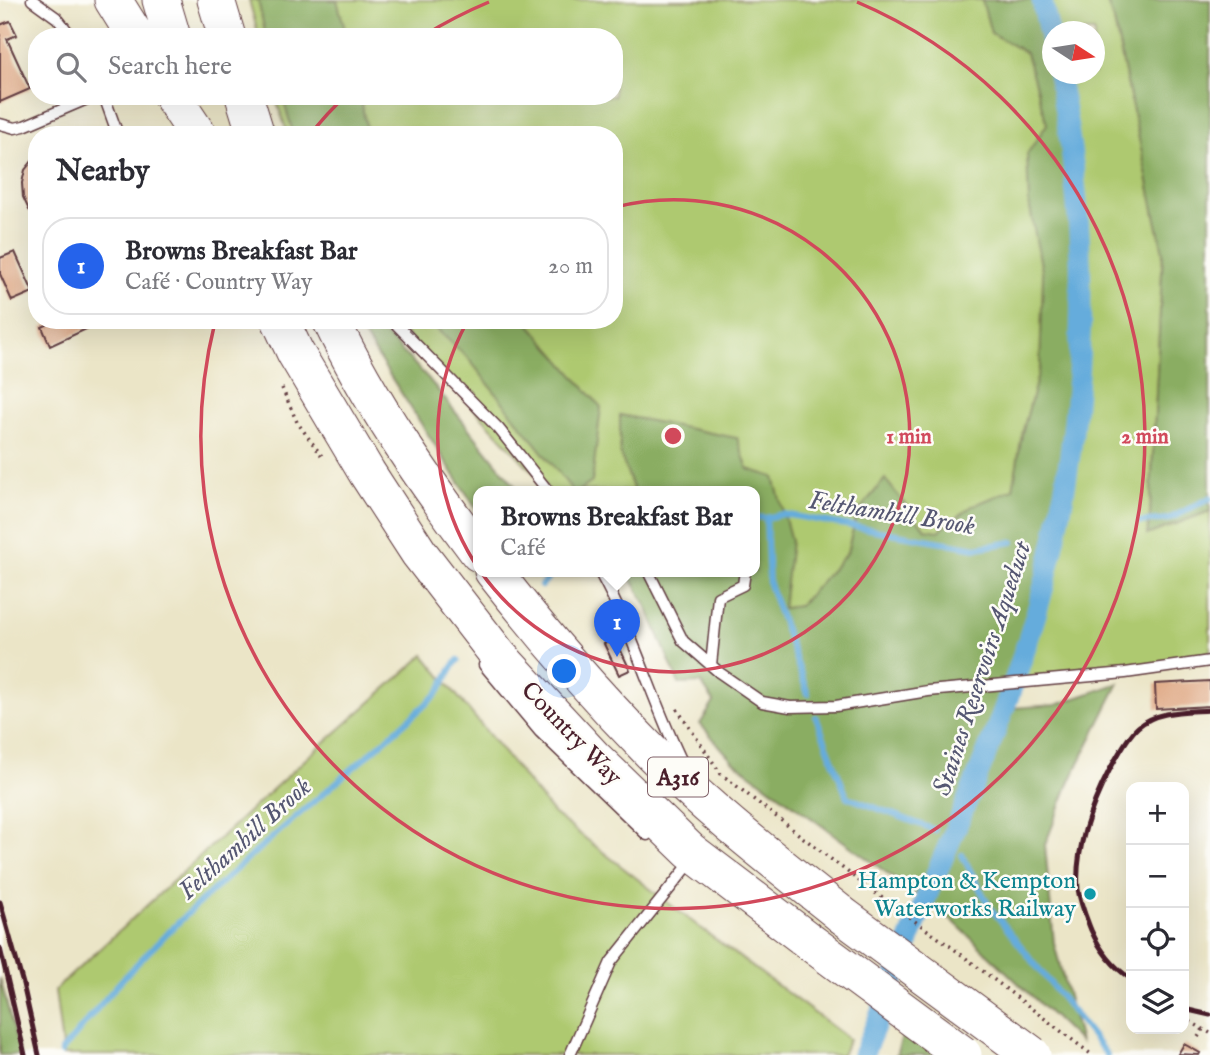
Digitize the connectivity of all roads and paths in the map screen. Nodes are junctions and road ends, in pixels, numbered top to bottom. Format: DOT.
graph roads {
  1 [pos="32,0"];
  2 [pos="113,0"];
  3 [pos="161,0"];
  4 [pos="216,0"];
  5 [pos="65,28"];
  6 [pos="130,28"];
  7 [pos="169,28"];
  8 [pos="224,28"];
  9 [pos="73,105"];
  10 [pos="107,105"];
  11 [pos="178,105"];
  12 [pos="192,105"];
  13 [pos="247,105"];
  14 [pos="0,124"];
  15 [pos="115,126"];
  16 [pos="194,126"];
  17 [pos="198,126"];
  18 [pos="253,126"];
  19 [pos="284,329"];
  20 [pos="335,329"];
  21 [pos="401,329"];
  22 [pos="544,486"];
  23 [pos="473,545"];
  24 [pos="498,577"];
  25 [pos="602,577"];
  26 [pos="651,577"];
  27 [pos="744,577"];
  28 [pos="458,604"];
  29 [pos="471,642"];
  30 [pos="476,655"];
  31 [pos="1210,661"];
  32 [pos="711,665"];
  33 [pos="652,688"];
  34 [pos="699,797"];
  35 [pos="661,847"];
  36 [pos="700,872"];
  37 [pos="1189,1021"];
  38 [pos="1203,1029"];
  39 [pos="1210,1033"];
  40 [pos="1198,1037"];
  41 [pos="570,1055"];
  42 [pos="963,1055"];
  43 [pos="1032,1055"];
  44 [pos="1092,1055"];
  1 -- 5 [label="lane"];
  2 -- 6 [label="highway"];
  3 -- 7 [label="highway"];
  4 -- 8 [label="highway"];
  9 -- 14 [label="lane"];
  10 -- 15 [label="lane"];
  11 -- 16 [label="highway"];
  12 -- 17 [label="highway"];
  13 -- 18 [label="highway"];
  19 -- 28 [label="highway, Country Way / A316"];
  20 -- 23 [label="highway"];
  21 -- 22 [label="lane"];
  24 -- 34 [label="highway, Country Way / A316"];
  25 -- 33 [label="lane"];
  26 -- 32 [label="lane"];
  27 -- 32 [label="lane"];
  28 -- 29 [label="lane"];
  28 -- 36 [label="highway, Country Way / A316"];
  30 -- 35 [label="lane"];
  31 -- 32 [label="lane"];
  33 -- 34 [label="lane"];
  33 -- 44 [label="path"];
  34 -- 43 [label="highway, Country Way / A316, bridge"];
  36 -- 41 [label="lane"];
  36 -- 42 [label="highway, Country Way / A316, bridge"];
  37 -- 38 [label="path"];
  38 -- 39 [label="path"];
  38 -- 40 [label="path"];
}
